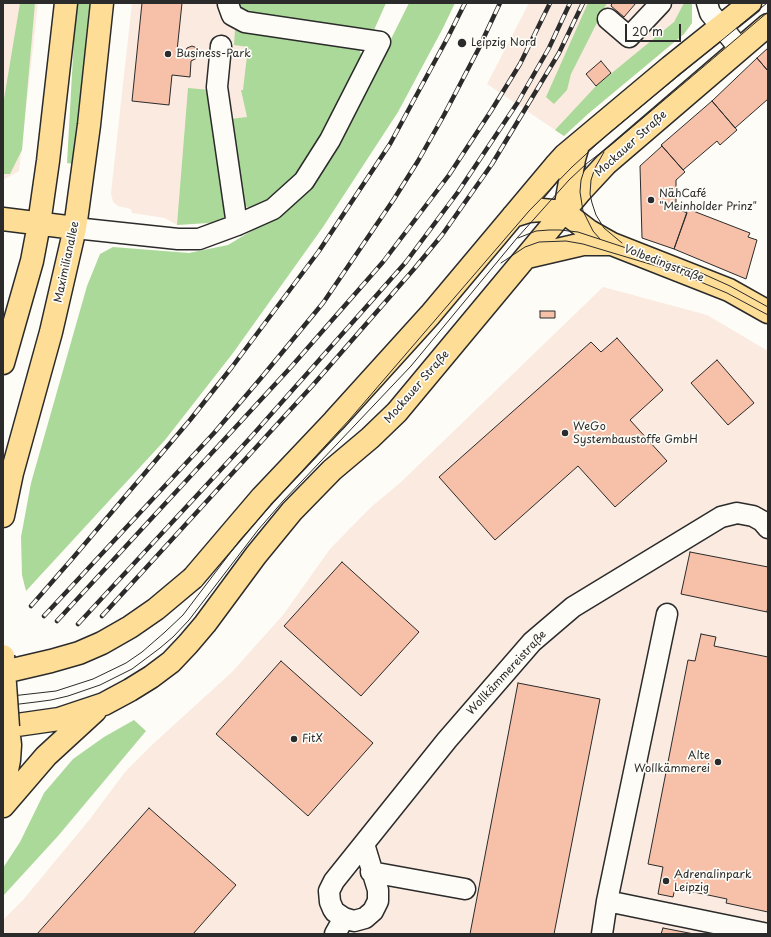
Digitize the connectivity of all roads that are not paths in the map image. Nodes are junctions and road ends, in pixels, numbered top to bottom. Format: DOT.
graph roads {
  1 [pos="66,3"];
  2 [pos="102,3"];
  3 [pos="661,3"];
  4 [pos="707,3"];
  5 [pos="750,3"];
  6 [pos="228,4"];
  7 [pos="608,19"];
  8 [pos="768,25"];
  9 [pos="721,27"];
  10 [pos="221,46"];
  11 [pos="740,50"];
  12 [pos="578,145"];
  13 [pos="564,212"];
  14 [pos="513,216"];
  15 [pos="3,219"];
  16 [pos="39,224"];
  17 [pos="237,225"];
  18 [pos="75,228"];
  19 [pos="612,244"];
  20 [pos="527,257"];
  21 [pos="768,312"];
  22 [pos="3,363"];
  23 [pos="3,516"];
  24 [pos="768,528"];
  25 [pos="667,614"];
  26 [pos="3,667"];
  27 [pos="104,704"];
  28 [pos="6,727"];
  29 [pos="3,790"];
  30 [pos="3,806"];
  31 [pos="364,844"];
  32 [pos="372,872"];
  33 [pos="465,889"];
  34 [pos="607,901"];
  35 [pos="339,926"];
  36 [pos="602,934"];
  37 [pos="768,934"];
  1 -- 16 [label="main road"];
  2 -- 18 [label="main road, Maximilianallee"];
  3 -- 7 [label="street"];
  4 -- 9 [label="street"];
  5 -- 9 [label="main road"];
  6 -- 17 [label="street"];
  8 -- 11 [label="main road, Mockauer Straße"];
  9 -- 11 [label="street"];
  9 -- 12 [label="main road"];
  10 -- 17 [label="street"];
  11 -- 13 [label="main road, Mockauer Straße"];
  12 -- 13 [label="main road"];
  12 -- 14 [label="main road"];
  13 -- 14 [label="main road"];
  13 -- 19 [label="main road, Volbedingstraße"];
  13 -- 20 [label="main road, Mockauer Straße"];
  14 -- 26 [label="main road, bridge"];
  15 -- 16 [label="main road"];
  16 -- 18 [label="main road"];
  16 -- 22 [label="main road"];
  17 -- 18 [label="street"];
  18 -- 23 [label="main road, Maximilianallee"];
  19 -- 20 [label="main road"];
  19 -- 21 [label="main road, Volbedingstraße"];
  20 -- 27 [label="main road, Mockauer Straße"];
  24 -- 31 [label="street, Wollkämmereistraße"];
  25 -- 34 [label="street"];
  26 -- 28 [label="main road, bridge"];
  27 -- 28 [label="main road, Mockauer Straße"];
  27 -- 30 [label="main road"];
  28 -- 29 [label="main road"];
  31 -- 32 [label="street, Wollkämmereistraße"];
  31 -- 35 [label="street, Wollkämmereistraße"];
  32 -- 33 [label="street"];
  32 -- 35 [label="street, Wollkämmereistraße"];
  34 -- 36 [label="street"];
  34 -- 37 [label="street"];
}
